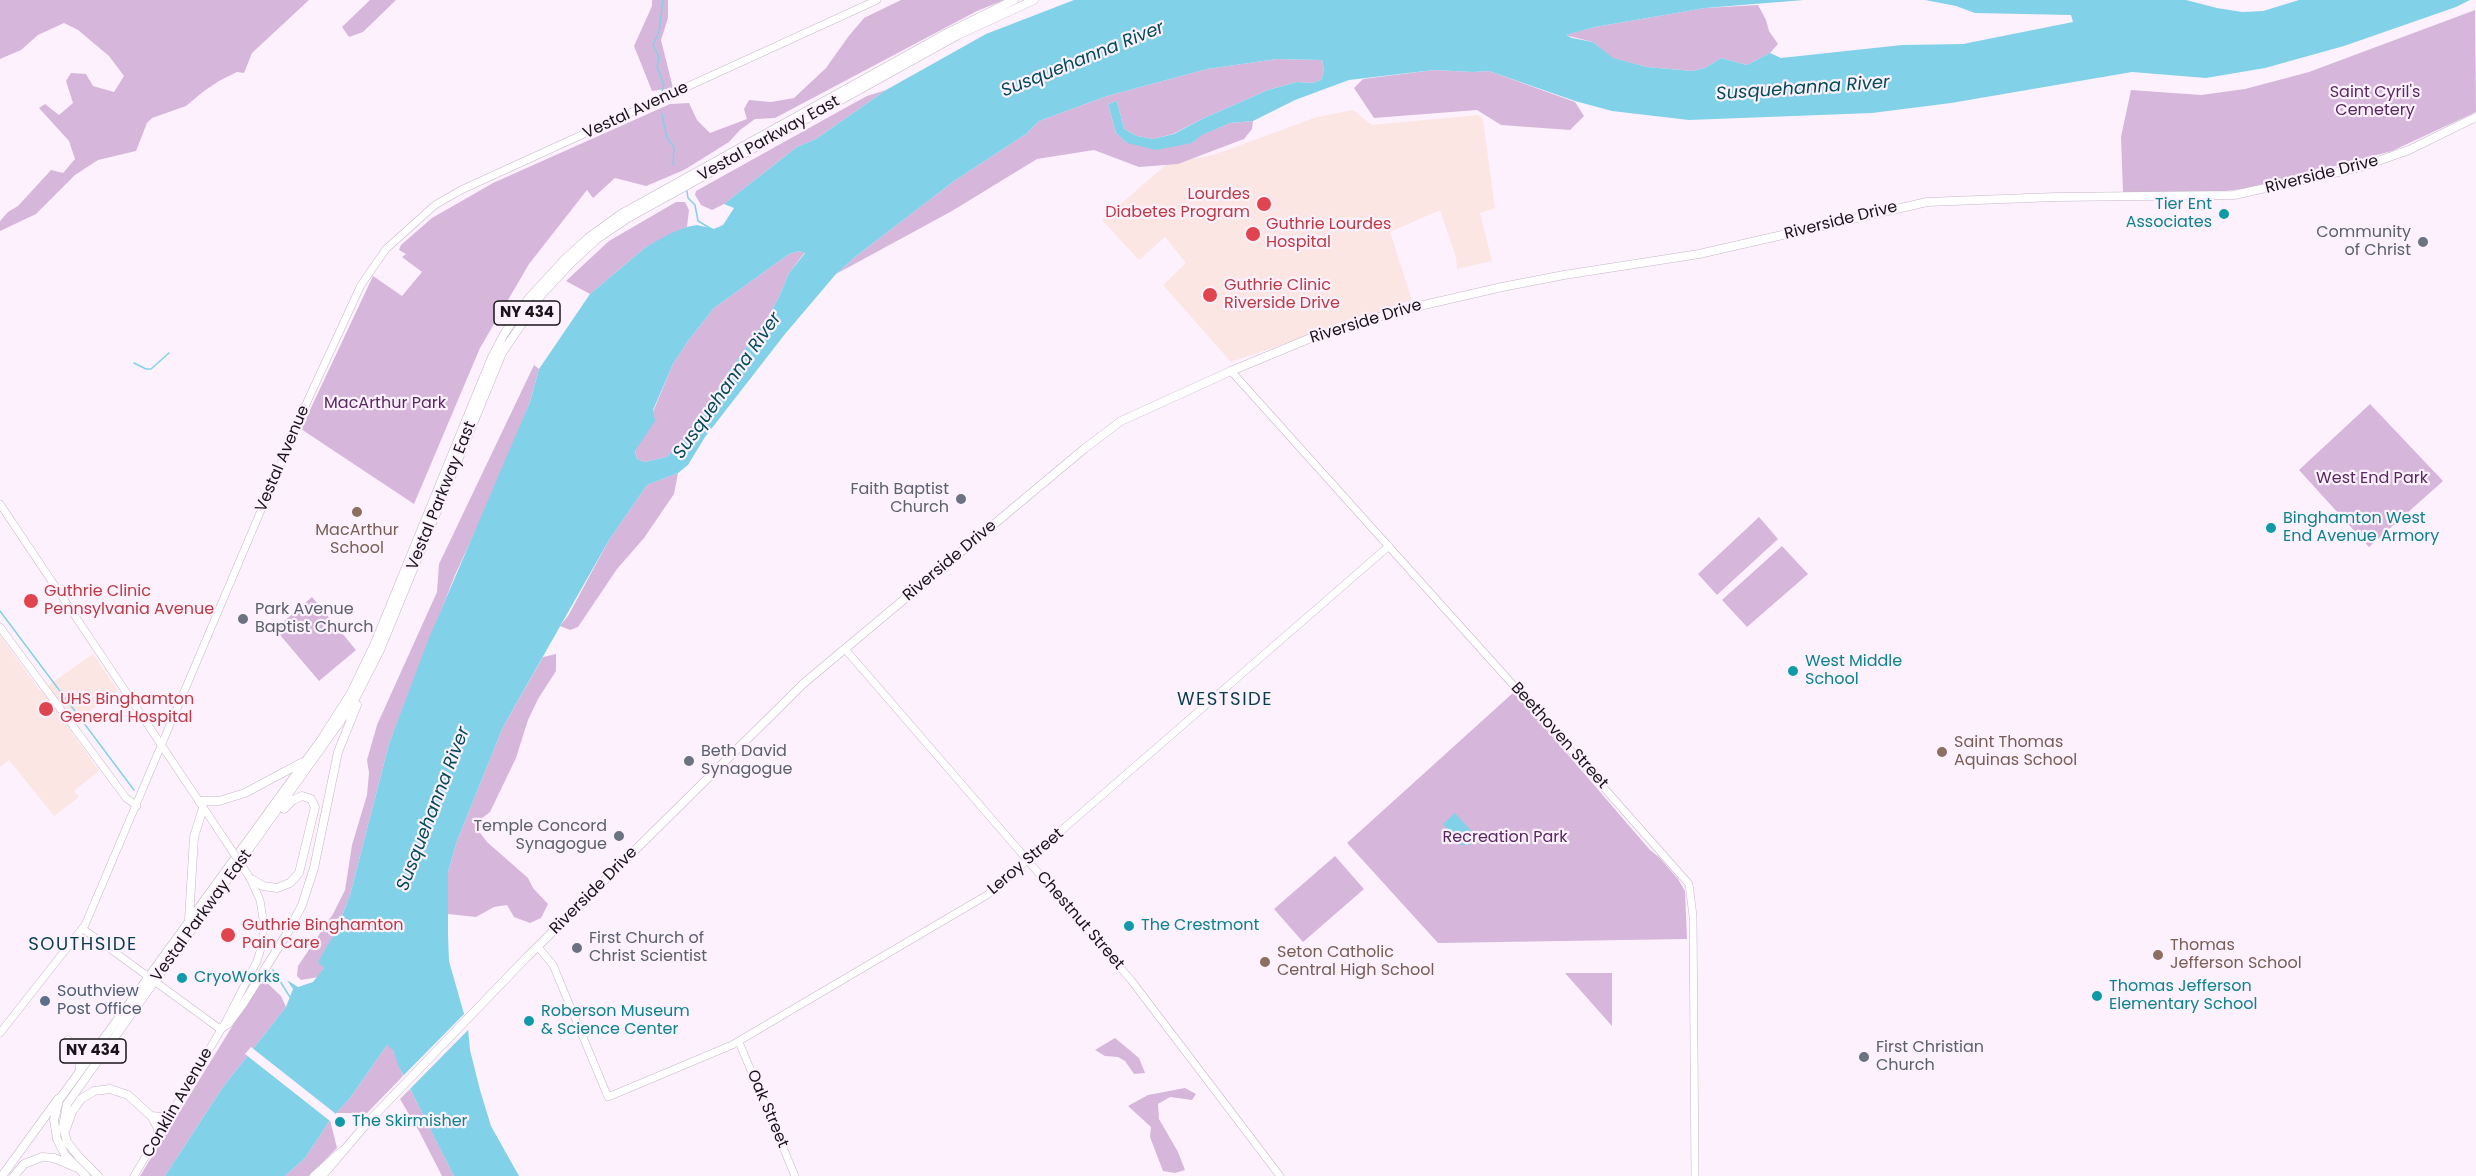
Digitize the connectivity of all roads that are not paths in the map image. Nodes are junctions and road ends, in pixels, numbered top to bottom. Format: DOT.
graph roads {
  1 [pos="877,0"];
  2 [pos="1014,0"];
  3 [pos="1034,0"];
  4 [pos="2476,117"];
  5 [pos="1231,371"];
  6 [pos="0,504"];
  7 [pos="1389,546"];
  8 [pos="0,627"];
  9 [pos="845,649"];
  10 [pos="367,677"];
  11 [pos="160,746"];
  12 [pos="314,748"];
  13 [pos="201,805"];
  14 [pos="137,806"];
  15 [pos="264,830"];
  16 [pos="1028,861"];
  17 [pos="250,878"];
  18 [pos="187,924"];
  19 [pos="83,929"];
  20 [pos="538,947"];
  21 [pos="151,979"];
  22 [pos="220,1029"];
  23 [pos="0,1033"];
  24 [pos="739,1042"];
  25 [pos="96,1047"];
  26 [pos="80,1069"];
  27 [pos="62,1096"];
  28 [pos="171,1113"];
  29 [pos="150,1115"];
  30 [pos="65,1136"];
  31 [pos="157,1140"];
  32 [pos="343,1150"];
  33 [pos="77,1168"];
  34 [pos="2,1176"];
  35 [pos="14,1176"];
  36 [pos="86,1176"];
  37 [pos="98,1176"];
  38 [pos="134,1176"];
  39 [pos="314,1176"];
  40 [pos="322,1176"];
  41 [pos="795,1176"];
  42 [pos="1280,1176"];
  43 [pos="1695,1176"];
  1 -- 11 [label="street, Vestal Avenue"];
  2 -- 12 [label="main road, Vestal Parkway East / NY 434"];
  3 -- 10 [label="main road, Vestal Parkway East / NY 434"];
  4 -- 5 [label="main road, Riverside Drive"];
  5 -- 7 [label="street, Beethoven Street"];
  5 -- 9 [label="main road, Riverside Drive"];
  6 -- 11 [label="street, Conklin Avenue"];
  7 -- 16 [label="street, Leroy Street"];
  7 -- 43 [label="street, Beethoven Street"];
  8 -- 14 [label="street"];
  9 -- 16 [label="street, Chestnut Street"];
  9 -- 20 [label="main road, Riverside Drive"];
  10 -- 15 [label="main road, Vestal Parkway East / NY 434"];
  10 -- 22 [label="main road"];
  11 -- 13 [label="street, Conklin Avenue"];
  11 -- 14 [label="street, Vestal Avenue"];
  12 -- 13 [label="main road"];
  12 -- 18 [label="main road, Vestal Parkway East / NY 434"];
  13 -- 17 [label="street, Conklin Avenue, bridge"];
  13 -- 18 [label="main road"];
  14 -- 19 [label="street, Vestal Avenue"];
  15 -- 17 [label="main road"];
  15 -- 21 [label="main road, Vestal Parkway East / NY 434"];
  16 -- 24 [label="street, Leroy Street"];
  16 -- 42 [label="street, Chestnut Street"];
  17 -- 22 [label="street, Conklin Avenue"];
  18 -- 21 [label="main road, Vestal Parkway East / NY 434"];
  19 -- 21 [label="street"];
  19 -- 23 [label="street, Vestal Avenue"];
  20 -- 24 [label="street, Leroy Street"];
  20 -- 32 [label="main road, Riverside Drive"];
  21 -- 22 [label="street"];
  21 -- 25 [label="main road, Vestal Parkway East / NY 434"];
  21 -- 30 [label="main road, Vestal Parkway East / NY 434"];
  22 -- 28 [label="street, Conklin Avenue"];
  24 -- 41 [label="street, Oak Street"];
  25 -- 26 [label="main road, Vestal Parkway East / NY 434"];
  25 -- 26 [label="main road"];
  26 -- 27 [label="main road, Vestal Parkway East / NY 434"];
  27 -- 33 [label="main road, Vestal Parkway East / NY 434"];
  27 -- 34 [label="main road"];
  28 -- 29 [label="main road"];
  28 -- 31 [label="street, Conklin Avenue"];
  29 -- 30 [label="main road"];
  29 -- 31 [label="main road"];
  30 -- 37 [label="main road"];
  31 -- 38 [label="street, Conklin Avenue"];
  32 -- 39 [label="main road"];
  32 -- 40 [label="main road"];
  33 -- 35 [label="main road"];
  33 -- 36 [label="main road, Vestal Parkway East / NY 434"];
}
